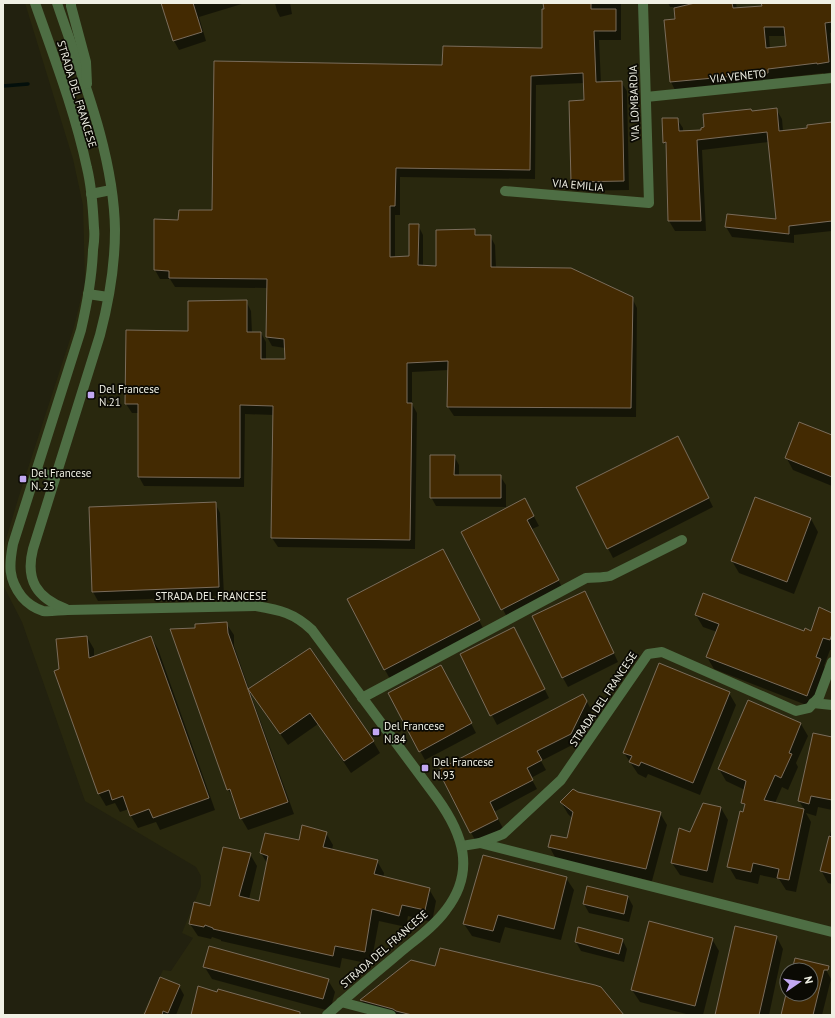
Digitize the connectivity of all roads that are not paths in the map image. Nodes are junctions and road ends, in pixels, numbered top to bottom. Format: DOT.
graph roads {
  1 [pos="35,3"];
  2 [pos="57,3"];
  3 [pos="71,3"];
  4 [pos="644,3"];
  5 [pos="832,78"];
  6 [pos="88,96"];
  7 [pos="646,97"];
  8 [pos="111,190"];
  9 [pos="505,190"];
  10 [pos="91,194"];
  11 [pos="649,203"];
  12 [pos="88,294"];
  13 [pos="108,297"];
  14 [pos="36,471"];
  15 [pos="55,477"];
  16 [pos="682,540"];
  17 [pos="68,610"];
  18 [pos="832,662"];
  19 [pos="362,698"];
  20 [pos="813,703"];
  21 [pos="832,705"];
  22 [pos="480,843"];
  23 [pos="462,846"];
  24 [pos="832,932"];
  25 [pos="341,1002"];
  26 [pos="327,1015"];
  27 [pos="391,1015"];
  1 -- 10 [label="street, STRADA DEL FRANCESE"];
  2 -- 6 [label="street, STRADA DEL FRANCESE"];
  3 -- 6 [label="street"];
  4 -- 7 [label="street, VIA LOMBARDIA"];
  5 -- 7 [label="street, VIA VENETO"];
  6 -- 8 [label="street, STRADA DEL FRANCESE"];
  7 -- 11 [label="street, VIA LOMBARDIA"];
  8 -- 10 [label="street"];
  8 -- 13 [label="street, STRADA DEL FRANCESE"];
  9 -- 11 [label="street, VIA EMILIA"];
  10 -- 12 [label="street, STRADA DEL FRANCESE"];
  12 -- 13 [label="street"];
  12 -- 14 [label="street, STRADA DEL FRANCESE"];
  13 -- 15 [label="street, STRADA DEL FRANCESE"];
  14 -- 15 [label="street"];
  14 -- 17 [label="street, STRADA DEL FRANCESE"];
  15 -- 17 [label="street, STRADA DEL FRANCESE"];
  16 -- 19 [label="street"];
  17 -- 19 [label="street, STRADA DEL FRANCESE"];
  18 -- 20 [label="street"];
  19 -- 23 [label="street, STRADA DEL FRANCESE"];
  20 -- 21 [label="street, STRADA DEL FRANCESE"];
  20 -- 22 [label="street, STRADA DEL FRANCESE"];
  22 -- 23 [label="street, STRADA DEL FRANCESE"];
  22 -- 24 [label="street, STRADA DEL FRANCESE"];
  23 -- 25 [label="street, STRADA DEL FRANCESE"];
  25 -- 26 [label="street, STRADA DEL FRANCESE"];
  25 -- 27 [label="street, STRADA DEL FRANCESE"];
}
